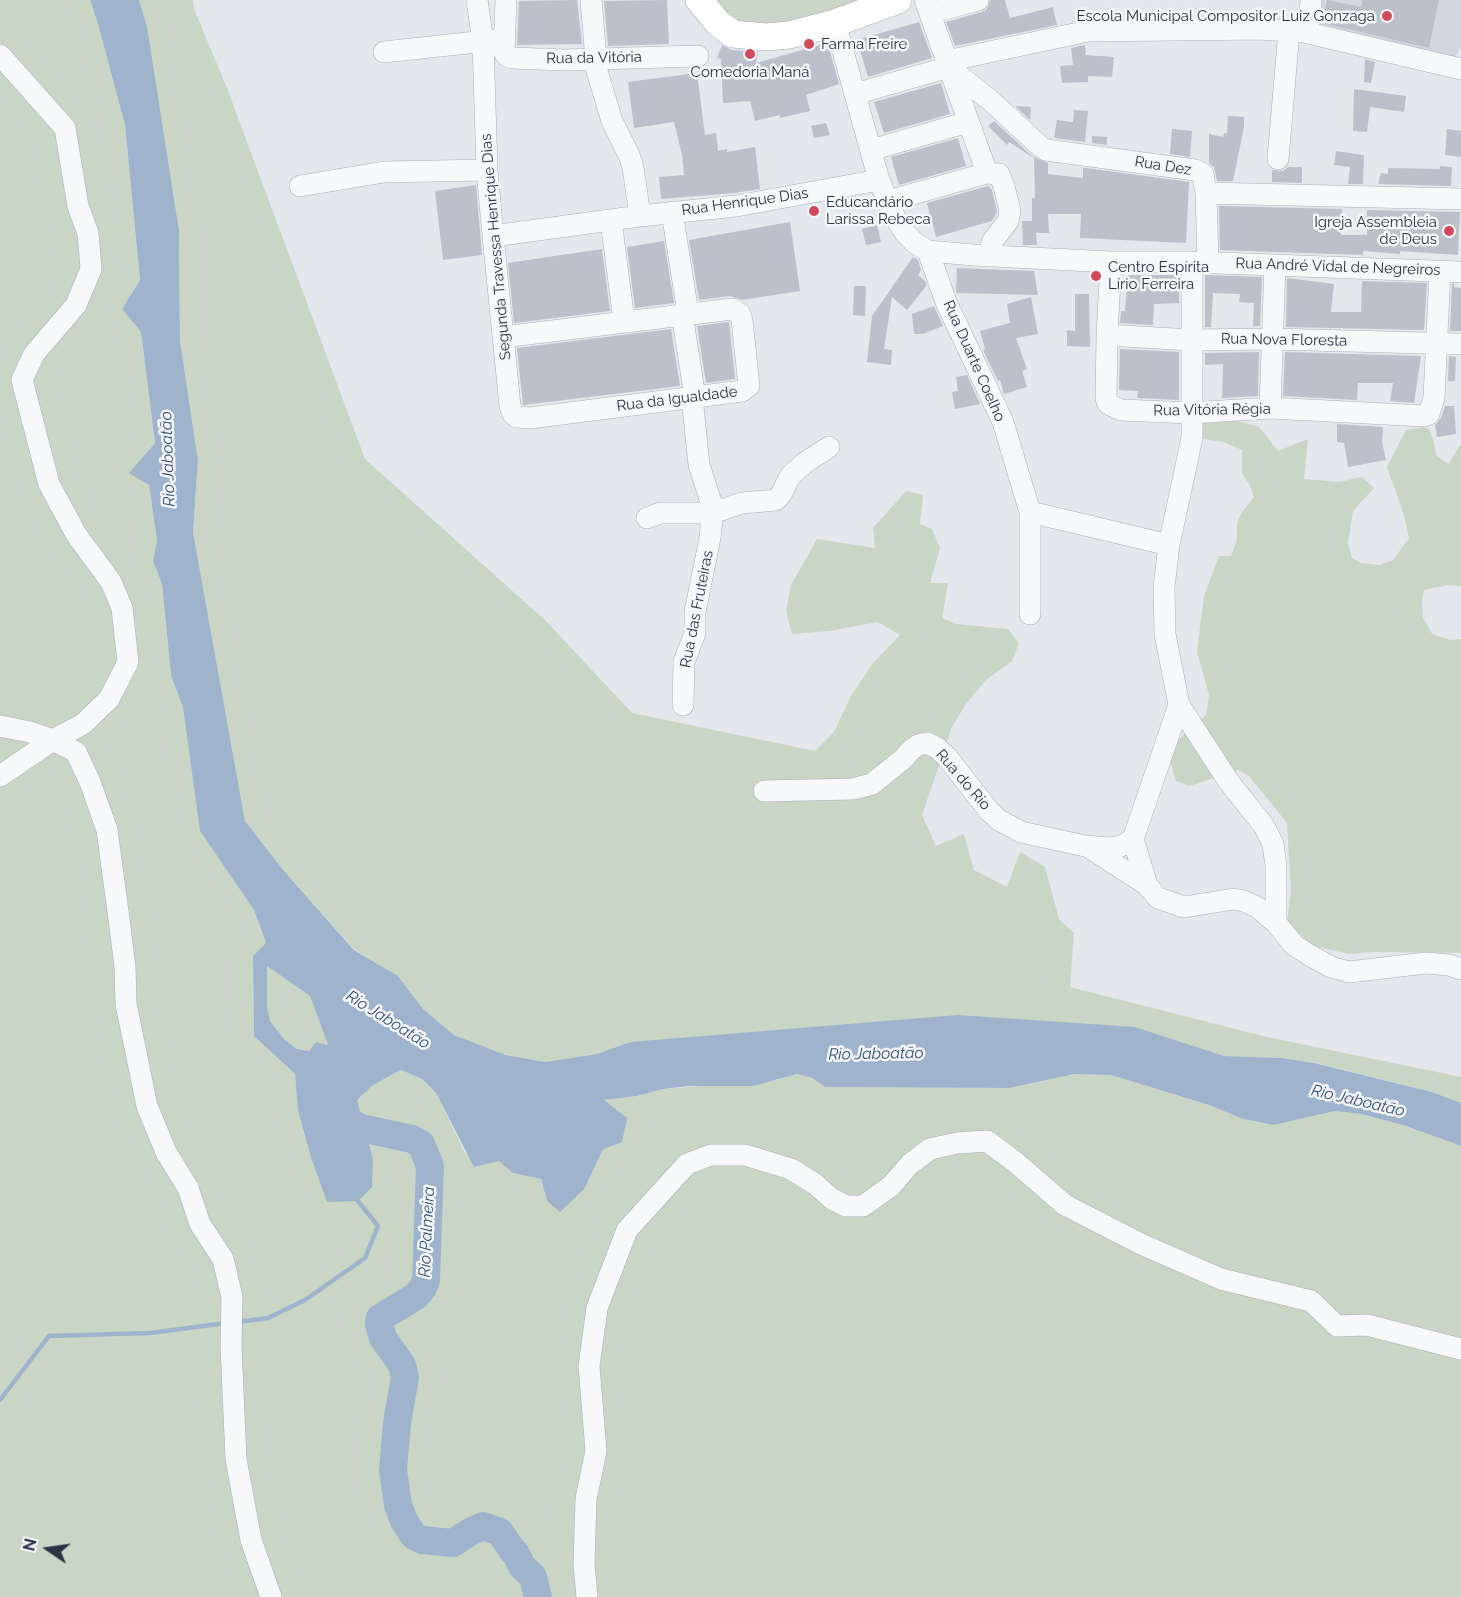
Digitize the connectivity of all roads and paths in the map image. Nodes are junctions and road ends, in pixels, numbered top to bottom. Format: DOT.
graph roads {
  1 [pos="477,0"];
  2 [pos="506,0"];
  3 [pos="591,0"];
  4 [pos="699,0"];
  5 [pos="898,0"];
  6 [pos="978,0"];
  7 [pos="1311,0"];
  8 [pos="927,7"];
  9 [pos="835,23"];
  10 [pos="1297,32"];
  11 [pos="505,39"];
  12 [pos="483,42"];
  13 [pos="384,52"];
  14 [pos="0,55"];
  15 [pos="698,56"];
  16 [pos="594,58"];
  17 [pos="949,65"];
  18 [pos="1461,69"];
  19 [pos="855,94"];
  20 [pos="968,122"];
  21 [pos="871,150"];
  22 [pos="1278,159"];
  23 [pos="487,170"];
  24 [pos="987,172"];
  25 [pos="879,180"];
  26 [pos="300,186"];
  27 [pos="1206,193"];
  28 [pos="1461,198"];
  29 [pos="888,201"];
  30 [pos="672,212"];
  31 [pos="640,216"];
  32 [pos="611,220"];
  33 [pos="492,236"];
  34 [pos="928,251"];
  35 [pos="990,256"];
  36 [pos="1111,262"];
  37 [pos="1200,262"];
  38 [pos="1275,265"];
  39 [pos="1440,271"];
  40 [pos="1461,272"];
  41 [pos="685,314"];
  42 [pos="624,321"];
  43 [pos="1107,335"];
  44 [pos="503,337"];
  45 [pos="1273,339"];
  46 [pos="1191,340"];
  47 [pos="1438,343"];
  48 [pos="1461,344"];
  49 [pos="693,397"];
  50 [pos="1270,408"];
  51 [pos="1191,413"];
  52 [pos="520,418"];
  53 [pos="829,447"];
  54 [pos="1029,512"];
  55 [pos="712,513"];
  56 [pos="647,518"];
  57 [pos="1169,545"];
  58 [pos="1030,614"];
  59 [pos="682,705"];
  60 [pos="1179,705"];
  61 [pos="0,726"];
  62 [pos="53,740"];
  63 [pos="0,776"];
  64 [pos="764,791"];
  65 [pos="1133,839"];
  66 [pos="1088,846"];
  67 [pos="1147,885"];
  68 [pos="1276,923"];
  69 [pos="1461,969"];
  70 [pos="1461,1349"];
  71 [pos="271,1597"];
  72 [pos="587,1597"];
  1 -- 12 [label="street, Segunda Travessa Henrique Dias"];
  2 -- 11 [label="street"];
  3 -- 16 [label="street"];
  4 -- 9 [label="main road"];
  5 -- 9 [label="main road"];
  6 -- 8 [label="street"];
  7 -- 10 [label="street"];
  8 -- 17 [label="street"];
  9 -- 19 [label="street"];
  10 -- 17 [label="street"];
  10 -- 18 [label="street"];
  10 -- 22 [label="street"];
  11 -- 12 [label="street"];
  11 -- 16 [label="street, Rua da Vitória"];
  12 -- 13 [label="street"];
  12 -- 23 [label="street, Segunda Travessa Henrique Dias"];
  14 -- 62 [label="street"];
  15 -- 16 [label="street, Rua da Vitória"];
  16 -- 31 [label="street"];
  17 -- 19 [label="street"];
  17 -- 20 [label="street"];
  17 -- 27 [label="street, Rua Dez"];
  19 -- 21 [label="street"];
  20 -- 21 [label="street"];
  20 -- 24 [label="street"];
  21 -- 25 [label="street"];
  23 -- 26 [label="street"];
  23 -- 33 [label="street, Segunda Travessa Henrique Dias"];
  24 -- 29 [label="street"];
  24 -- 35 [label="street"];
  25 -- 29 [label="street"];
  25 -- 30 [label="street, Rua Henrique Dias"];
  27 -- 28 [label="street, Rua Dez"];
  27 -- 37 [label="street"];
  29 -- 34 [label="street"];
  30 -- 31 [label="street, Rua Henrique Dias"];
  30 -- 41 [label="street, Rua das Fruteiras"];
  31 -- 32 [label="street, Rua Henrique Dias"];
  32 -- 33 [label="street, Rua Henrique Dias"];
  32 -- 42 [label="street"];
  33 -- 44 [label="street, Segunda Travessa Henrique Dias"];
  34 -- 35 [label="street, Rua André Vidal de Negreiros"];
  34 -- 54 [label="street, Rua Duarte Coelho"];
  35 -- 36 [label="street, Rua André Vidal de Negreiros"];
  36 -- 37 [label="street, Rua André Vidal de Negreiros"];
  36 -- 43 [label="street, Rua Vitória Régia"];
  37 -- 38 [label="street, Rua André Vidal de Negreiros"];
  37 -- 46 [label="street"];
  38 -- 39 [label="street, Rua André Vidal de Negreiros"];
  38 -- 45 [label="street"];
  39 -- 40 [label="street, Rua André Vidal de Negreiros"];
  39 -- 47 [label="street"];
  41 -- 42 [label="street"];
  41 -- 49 [label="street, Rua das Fruteiras"];
  41 -- 49 [label="street, Rua da Igualdade"];
  42 -- 44 [label="street"];
  43 -- 46 [label="street, Rua Nova Floresta"];
  43 -- 51 [label="street, Rua Vitória Régia"];
  44 -- 52 [label="street, Segunda Travessa Henrique Dias"];
  45 -- 46 [label="street, Rua Nova Floresta"];
  45 -- 47 [label="street, Rua Nova Floresta"];
  45 -- 50 [label="street"];
  46 -- 51 [label="street"];
  47 -- 48 [label="street, Rua Nova Floresta"];
  47 -- 50 [label="street, Rua Vitória Régia"];
  49 -- 52 [label="street, Rua da Igualdade"];
  49 -- 55 [label="street, Rua das Fruteiras"];
  50 -- 51 [label="street, Rua Vitória Régia"];
  51 -- 57 [label="street"];
  53 -- 55 [label="street"];
  54 -- 57 [label="street"];
  54 -- 58 [label="street, Rua Duarte Coelho"];
  55 -- 56 [label="street"];
  55 -- 59 [label="street, Rua das Fruteiras"];
  57 -- 60 [label="street"];
  60 -- 65 [label="street"];
  60 -- 68 [label="street"];
  61 -- 62 [label="street"];
  62 -- 63 [label="street"];
  62 -- 71 [label="street"];
  64 -- 66 [label="street, Rua do Rio"];
  65 -- 66 [label="street, Rua do Rio"];
  65 -- 67 [label="street"];
  66 -- 67 [label="street"];
  67 -- 68 [label="street"];
  68 -- 69 [label="street"];
  70 -- 72 [label="street"];
}
